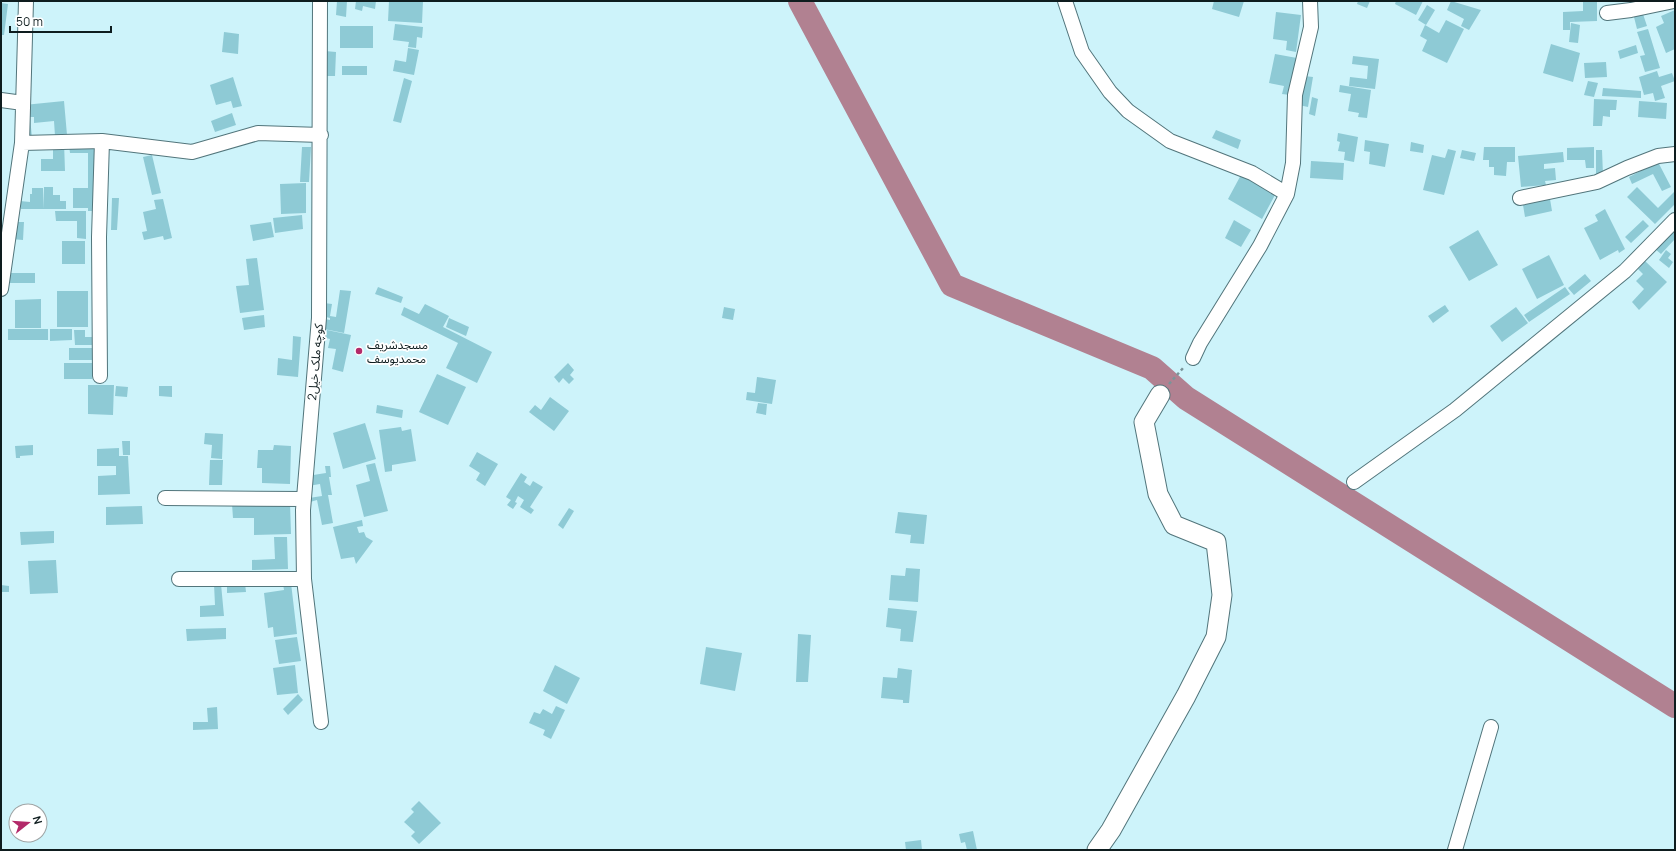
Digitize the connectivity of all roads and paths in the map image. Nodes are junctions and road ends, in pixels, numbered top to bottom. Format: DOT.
graph roads {
  1 [pos="26,1"];
  2 [pos="320,1"];
  3 [pos="1065,1"];
  4 [pos="1310,1"];
  5 [pos="1674,1"];
  6 [pos="1607,13"];
  7 [pos="1,100"];
  8 [pos="23,103"];
  9 [pos="321,135"];
  10 [pos="102,141"];
  11 [pos="22,143"];
  12 [pos="1675,154"];
  13 [pos="1287,194"];
  14 [pos="1520,198"];
  15 [pos="6,208"];
  16 [pos="1675,220"];
  17 [pos="1,289"];
  18 [pos="1193,358"];
  19 [pos="100,376"];
  20 [pos="1160,395"];
  21 [pos="1354,482"];
  22 [pos="165,498"];
  23 [pos="304,499"];
  24 [pos="179,579"];
  25 [pos="304,580"];
  26 [pos="321,722"];
  27 [pos="1491,727"];
  28 [pos="1097,850"];
  29 [pos="1455,850"];
  1 -- 8 [label="street"];
  2 -- 9 [label="street, کوچه ملک خیل2"];
  3 -- 13 [label="street"];
  4 -- 13 [label="street"];
  5 -- 6 [label="street"];
  7 -- 8 [label="street"];
  8 -- 11 [label="street"];
  9 -- 10 [label="street"];
  9 -- 23 [label="street, کوچه ملک خیل2"];
  10 -- 11 [label="street"];
  10 -- 19 [label="street"];
  11 -- 15 [label="street"];
  12 -- 14 [label="street"];
  13 -- 18 [label="street"];
  15 -- 17 [label="street"];
  16 -- 21 [label="street"];
  18 -- 20 [label="path"];
  20 -- 28 [label="street"];
  22 -- 23 [label="street"];
  23 -- 25 [label="street, کوچه ملک خیل2"];
  24 -- 25 [label="street"];
  25 -- 26 [label="street, کوچه ملک خیل2"];
  27 -- 29 [label="street"];
}
